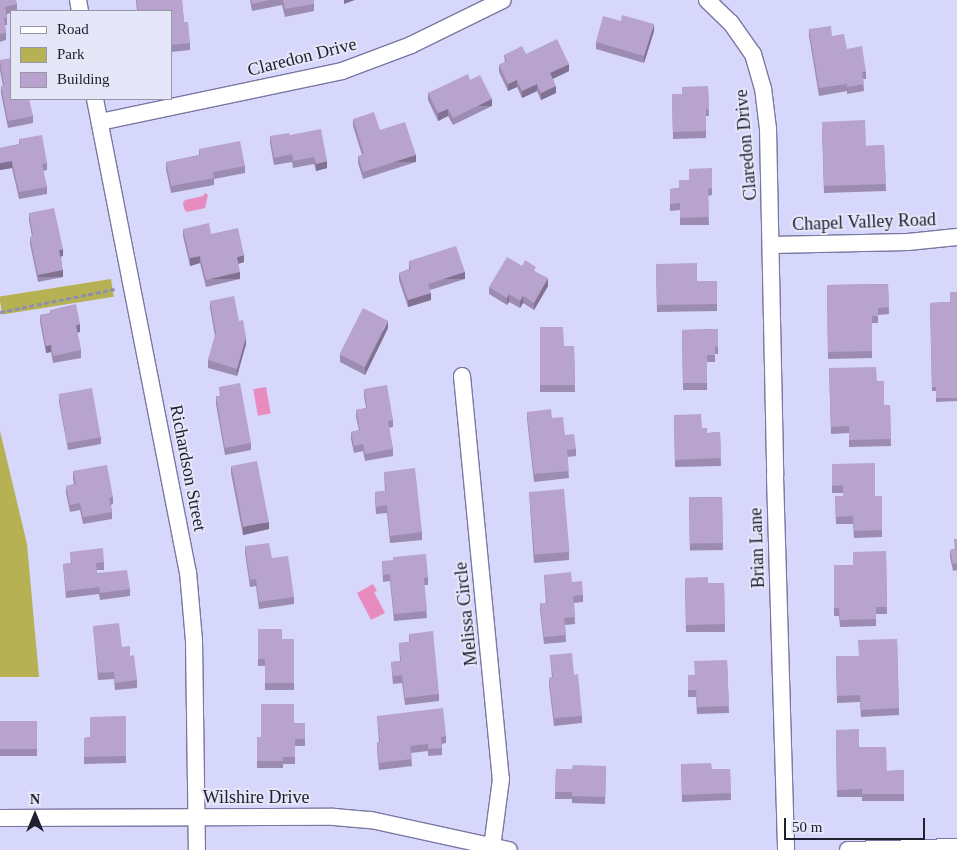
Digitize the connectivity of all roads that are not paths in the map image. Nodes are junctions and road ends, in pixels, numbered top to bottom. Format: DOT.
graph roads {
  1 [pos="503,0"];
  2 [pos="707,0"];
  3 [pos="95,100"];
  4 [pos="100,122"];
  5 [pos="957,237"];
  6 [pos="772,245"];
  7 [pos="462,376"];
  8 [pos="0,818"];
  9 [pos="197,818"];
  10 [pos="492,847"];
  11 [pos="957,847"];
  12 [pos="197,850"];
  13 [pos="509,850"];
  14 [pos="786,850"];
  15 [pos="848,850"];
  1 -- 4 [label="street, Claredon Drive"];
  2 -- 6 [label="street, Claredon Drive"];
  3 -- 4 [label="street, Richardson Street"];
  4 -- 9 [label="street, Richardson Street"];
  5 -- 6 [label="street, Chapel Valley Road"];
  6 -- 14 [label="street, Brian Lane"];
  7 -- 10 [label="street, Melissa Circle"];
  8 -- 9 [label="street, Wilshire Drive"];
  9 -- 10 [label="street, Wilshire Drive"];
  9 -- 12 [label="street, Richardson Street"];
  10 -- 13 [label="street, Wilshire Drive"];
  11 -- 15 [label="street"];
}
